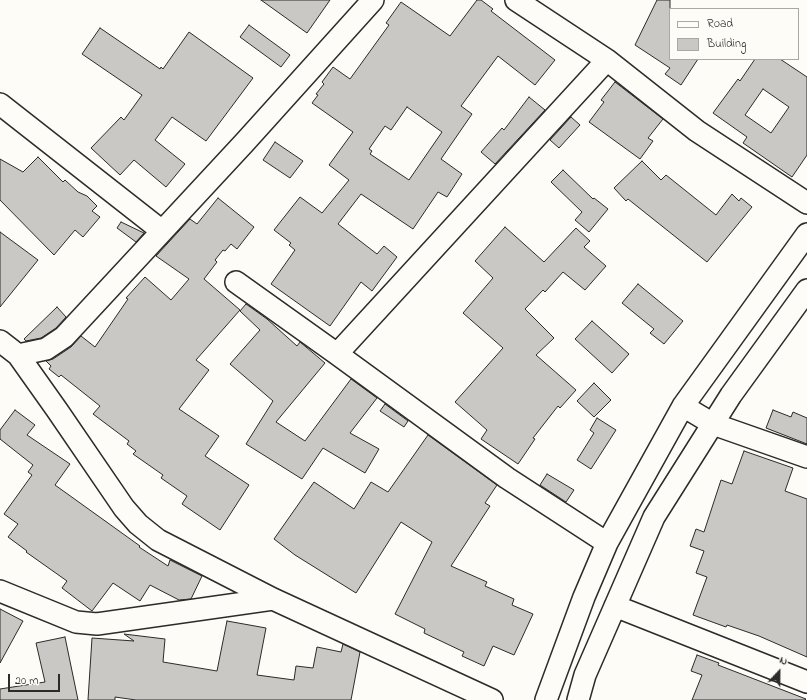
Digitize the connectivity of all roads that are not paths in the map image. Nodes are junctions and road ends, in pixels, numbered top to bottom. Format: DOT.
graph roads {
  1 [pos="373,0"];
  2 [pos="516,0"];
  3 [pos="606,60"];
  4 [pos="0,104"];
  5 [pos="807,203"];
  6 [pos="162,231"];
  7 [pos="807,234"];
  8 [pos="236,282"];
  9 [pos="807,290"];
  10 [pos="0,341"];
  11 [pos="338,354"];
  12 [pos="18,355"];
  13 [pos="683,406"];
  14 [pos="713,424"];
  15 [pos="807,457"];
  16 [pos="607,543"];
  17 [pos="0,591"];
  18 [pos="273,599"];
  19 [pos="615,606"];
  20 [pos="807,682"];
  21 [pos="492,700"];
  22 [pos="546,700"];
  23 [pos="578,700"];
  1 -- 6 [label="street"];
  2 -- 3 [label="street"];
  3 -- 5 [label="street"];
  3 -- 11 [label="street"];
  4 -- 6 [label="street"];
  6 -- 12 [label="street"];
  7 -- 13 [label="street"];
  8 -- 11 [label="street"];
  9 -- 14 [label="street"];
  10 -- 12 [label="street"];
  11 -- 16 [label="street"];
  12 -- 18 [label="street"];
  13 -- 14 [label="street"];
  13 -- 16 [label="street"];
  14 -- 15 [label="street"];
  14 -- 19 [label="street"];
  16 -- 22 [label="street"];
  17 -- 18 [label="street"];
  18 -- 21 [label="street"];
  19 -- 20 [label="street"];
  19 -- 23 [label="street"];
}
